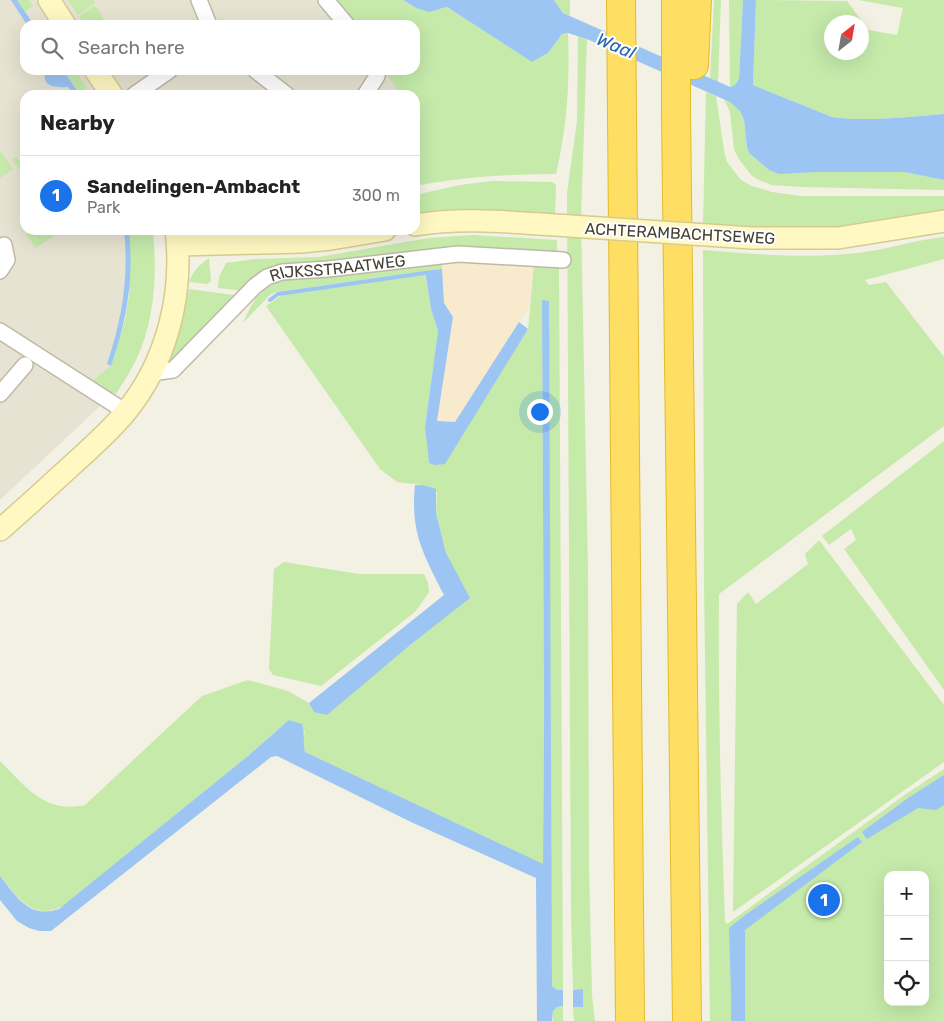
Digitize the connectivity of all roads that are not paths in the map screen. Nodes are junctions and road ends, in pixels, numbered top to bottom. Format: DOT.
graph roads {
  1 [pos="48,0"];
  2 [pos="198,0"];
  3 [pos="326,0"];
  4 [pos="676,0"];
  5 [pos="697,0"];
  6 [pos="621,8"];
  7 [pos="62,20"];
  8 [pos="207,20"];
  9 [pos="343,20"];
  10 [pos="686,32"];
  11 [pos="98,75"];
  12 [pos="163,75"];
  13 [pos="261,75"];
  14 [pos="377,75"];
  15 [pos="109,90"];
  16 [pos="141,90"];
  17 [pos="279,90"];
  18 [pos="368,90"];
  19 [pos="944,221"];
  20 [pos="420,224"];
  21 [pos="355,235"];
  22 [pos="177,237"];
  23 [pos="4,245"];
  24 [pos="563,260"];
  25 [pos="0,272"];
  26 [pos="0,331"];
  27 [pos="25,365"];
  28 [pos="151,373"];
  29 [pos="0,394"];
  30 [pos="126,412"];
  31 [pos="0,530"];
  32 [pos="630,1021"];
  33 [pos="687,1021"];
  1 -- 7 [label="street"];
  2 -- 8 [label="street"];
  3 -- 9 [label="street"];
  4 -- 10 [label="highway"];
  5 -- 10 [label="highway"];
  6 -- 32 [label="highway"];
  10 -- 33 [label="highway"];
  11 -- 15 [label="street"];
  12 -- 16 [label="street"];
  13 -- 17 [label="street"];
  14 -- 18 [label="street"];
  19 -- 20 [label="street, ACHTERAMBACHTSEWEG, bridge"];
  21 -- 22 [label="street"];
  22 -- 28 [label="street"];
  23 -- 25 [label="street"];
  24 -- 28 [label="street, RIJKSSTRAATWEG"];
  26 -- 30 [label="street"];
  27 -- 29 [label="street"];
  28 -- 30 [label="street"];
  30 -- 31 [label="street"];
}
